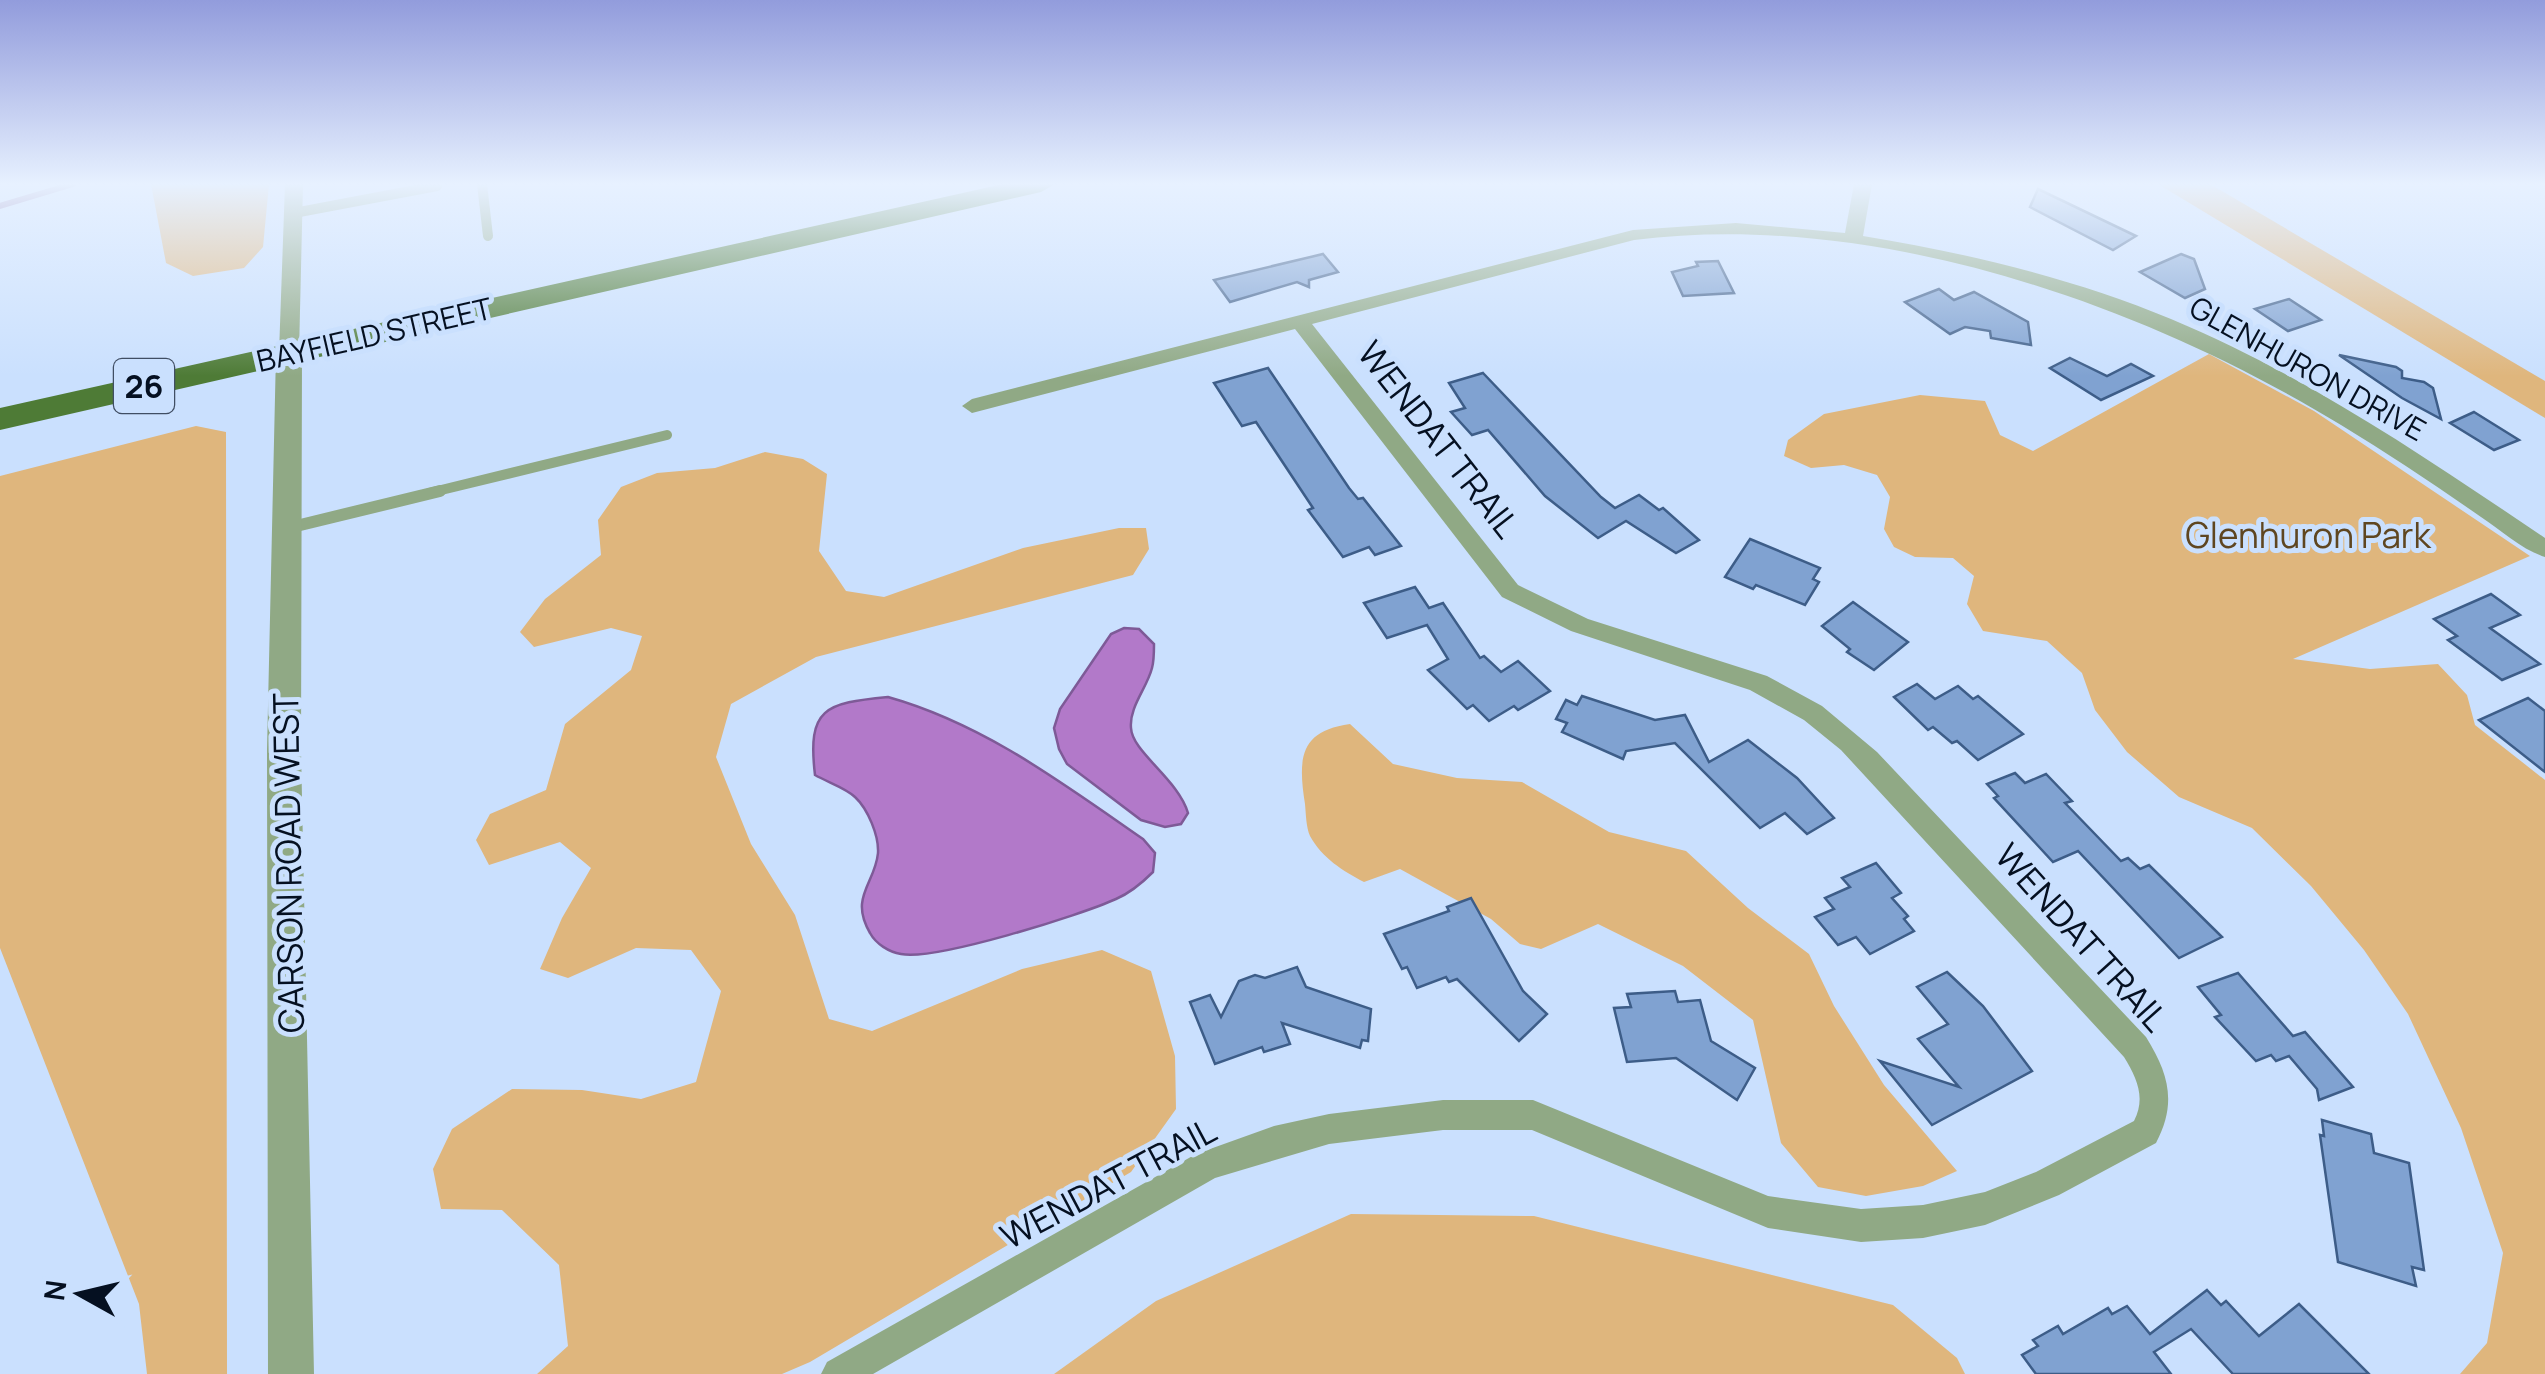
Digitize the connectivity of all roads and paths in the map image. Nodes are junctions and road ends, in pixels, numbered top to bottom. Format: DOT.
graph roads {
  1 [pos="293,248"];
  2 [pos="754,248"];
  3 [pos="1591,248"];
  4 [pos="1899,248"];
  5 [pos="1300,322"];
  6 [pos="289,352"];
  7 [pos="972,406"];
  8 [pos="0,420"];
  9 [pos="667,435"];
  10 [pos="288,528"];
  11 [pos="2545,548"];
  12 [pos="291,1374"];
  13 [pos="838,1374"];
  1 -- 6 [label="street"];
  2 -- 6 [label="main road, BAYFIELD STREET / 26"];
  3 -- 5 [label="street, GLENHURON DRIVE"];
  4 -- 11 [label="street, GLENHURON DRIVE"];
  5 -- 7 [label="street, GLENHURON DRIVE"];
  5 -- 13 [label="street, WENDAT TRAIL"];
  6 -- 8 [label="main road, BAYFIELD STREET / 26"];
  6 -- 10 [label="street, CARSON ROAD WEST"];
  9 -- 10 [label="lane"];
  10 -- 12 [label="street, CARSON ROAD WEST"];
}
